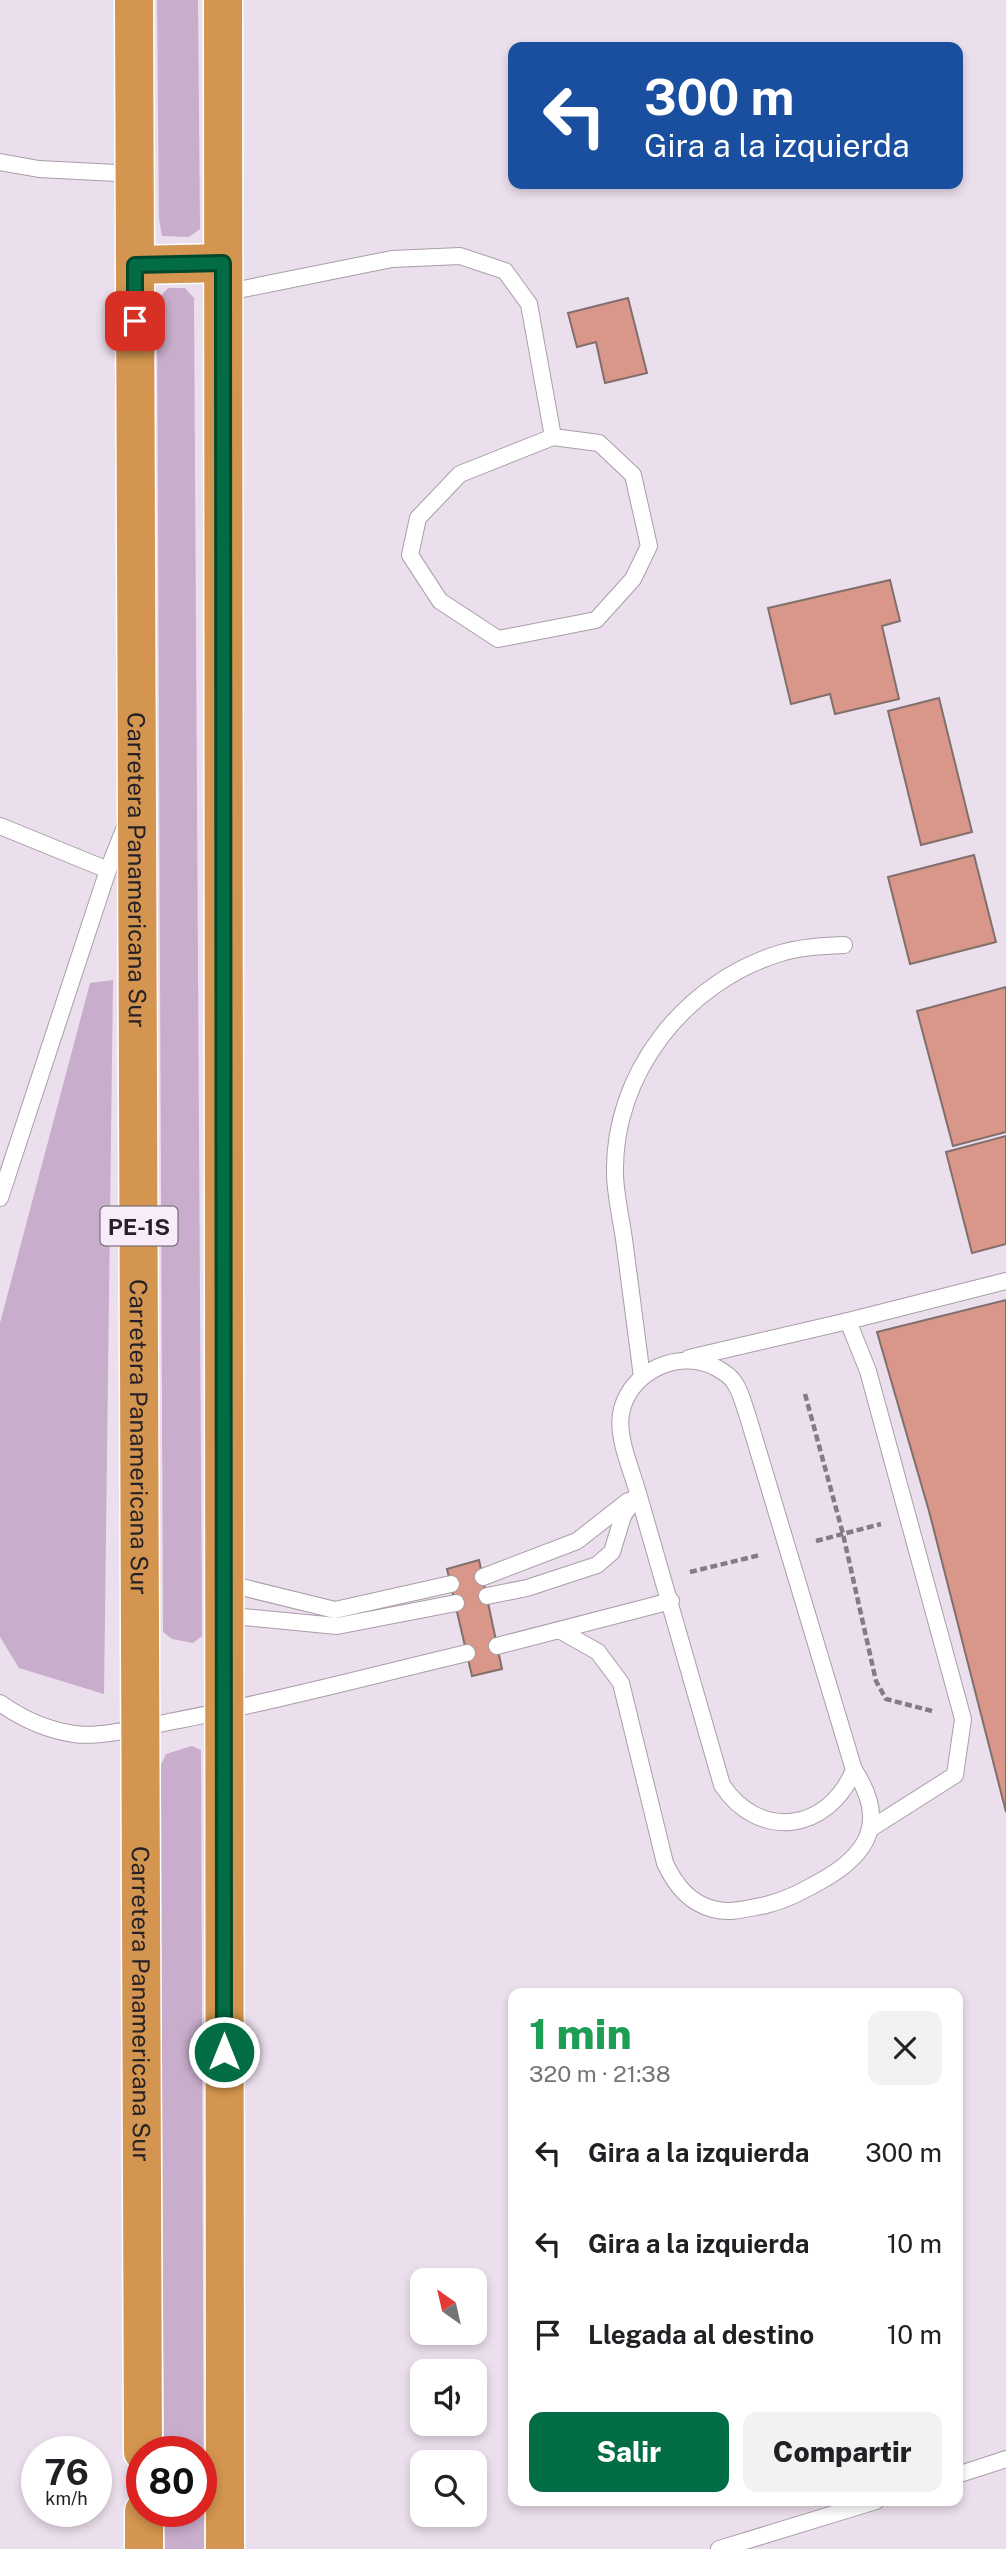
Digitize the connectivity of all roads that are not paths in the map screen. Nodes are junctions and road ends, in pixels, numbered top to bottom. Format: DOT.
graph roads {
  1 [pos="134,0"];
  2 [pos="223,0"];
  3 [pos="0,162"];
  4 [pos="136,174"];
  5 [pos="135,265"];
  6 [pos="223,278"];
  7 [pos="552,437"];
  8 [pos="138,796"];
  9 [pos="0,826"];
  10 [pos="108,870"];
  11 [pos="844,944"];
  12 [pos="0,1198"];
  13 [pos="1006,1281"];
  14 [pos="848,1321"];
  15 [pos="676,1361"];
  16 [pos="642,1377"];
  17 [pos="638,1493"];
  18 [pos="483,1577"];
  19 [pos="451,1584"];
  20 [pos="487,1596"];
  21 [pos="223,1599"];
  22 [pos="671,1601"];
  23 [pos="456,1603"];
  24 [pos="561,1631"];
  25 [pos="497,1646"];
  26 [pos="467,1653"];
  27 [pos="0,1703"];
  28 [pos="223,1711"];
  29 [pos="142,1727"];
  30 [pos="854,1770"];
  31 [pos="870,1829"];
  32 [pos="144,2436"];
  33 [pos="1006,2459"];
  34 [pos="963,2473"];
  35 [pos="860,2506"];
  36 [pos="144,2527"];
  37 [pos="144,2549"];
  38 [pos="225,2549"];
  39 [pos="719,2549"];
  1 -- 4 [label="highway, Carretera Panamericana Sur / PE-1S"];
  2 -- 6 [label="highway"];
  3 -- 4 [label="lane"];
  4 -- 5 [label="highway, Carretera Panamericana Sur / PE-1S"];
  5 -- 6 [label="highway"];
  5 -- 8 [label="highway, Carretera Panamericana Sur / PE-1S"];
  6 -- 7 [label="lane"];
  6 -- 21 [label="highway"];
  7 -- 7 [label="lane"];
  8 -- 10 [label="lane"];
  8 -- 29 [label="highway, Carretera Panamericana Sur / PE-1S"];
  9 -- 10 [label="lane"];
  10 -- 12 [label="lane"];
  11 -- 16 [label="lane"];
  13 -- 14 [label="lane"];
  14 -- 15 [label="lane"];
  14 -- 31 [label="lane"];
  15 -- 16 [label="lane"];
  15 -- 30 [label="lane"];
  16 -- 17 [label="lane"];
  17 -- 18 [label="lane"];
  17 -- 20 [label="lane"];
  17 -- 22 [label="lane"];
  19 -- 21 [label="lane"];
  21 -- 23 [label="lane"];
  21 -- 28 [label="highway"];
  22 -- 24 [label="lane"];
  22 -- 30 [label="lane"];
  24 -- 25 [label="lane"];
  24 -- 31 [label="lane"];
  26 -- 28 [label="lane"];
  27 -- 29 [label="lane"];
  28 -- 29 [label="lane"];
  28 -- 38 [label="highway"];
  29 -- 32 [label="highway, Carretera Panamericana Sur / PE-1S"];
  30 -- 31 [label="lane"];
  33 -- 34 [label="lane"];
  35 -- 39 [label="lane"];
  36 -- 37 [label="highway"];
}
